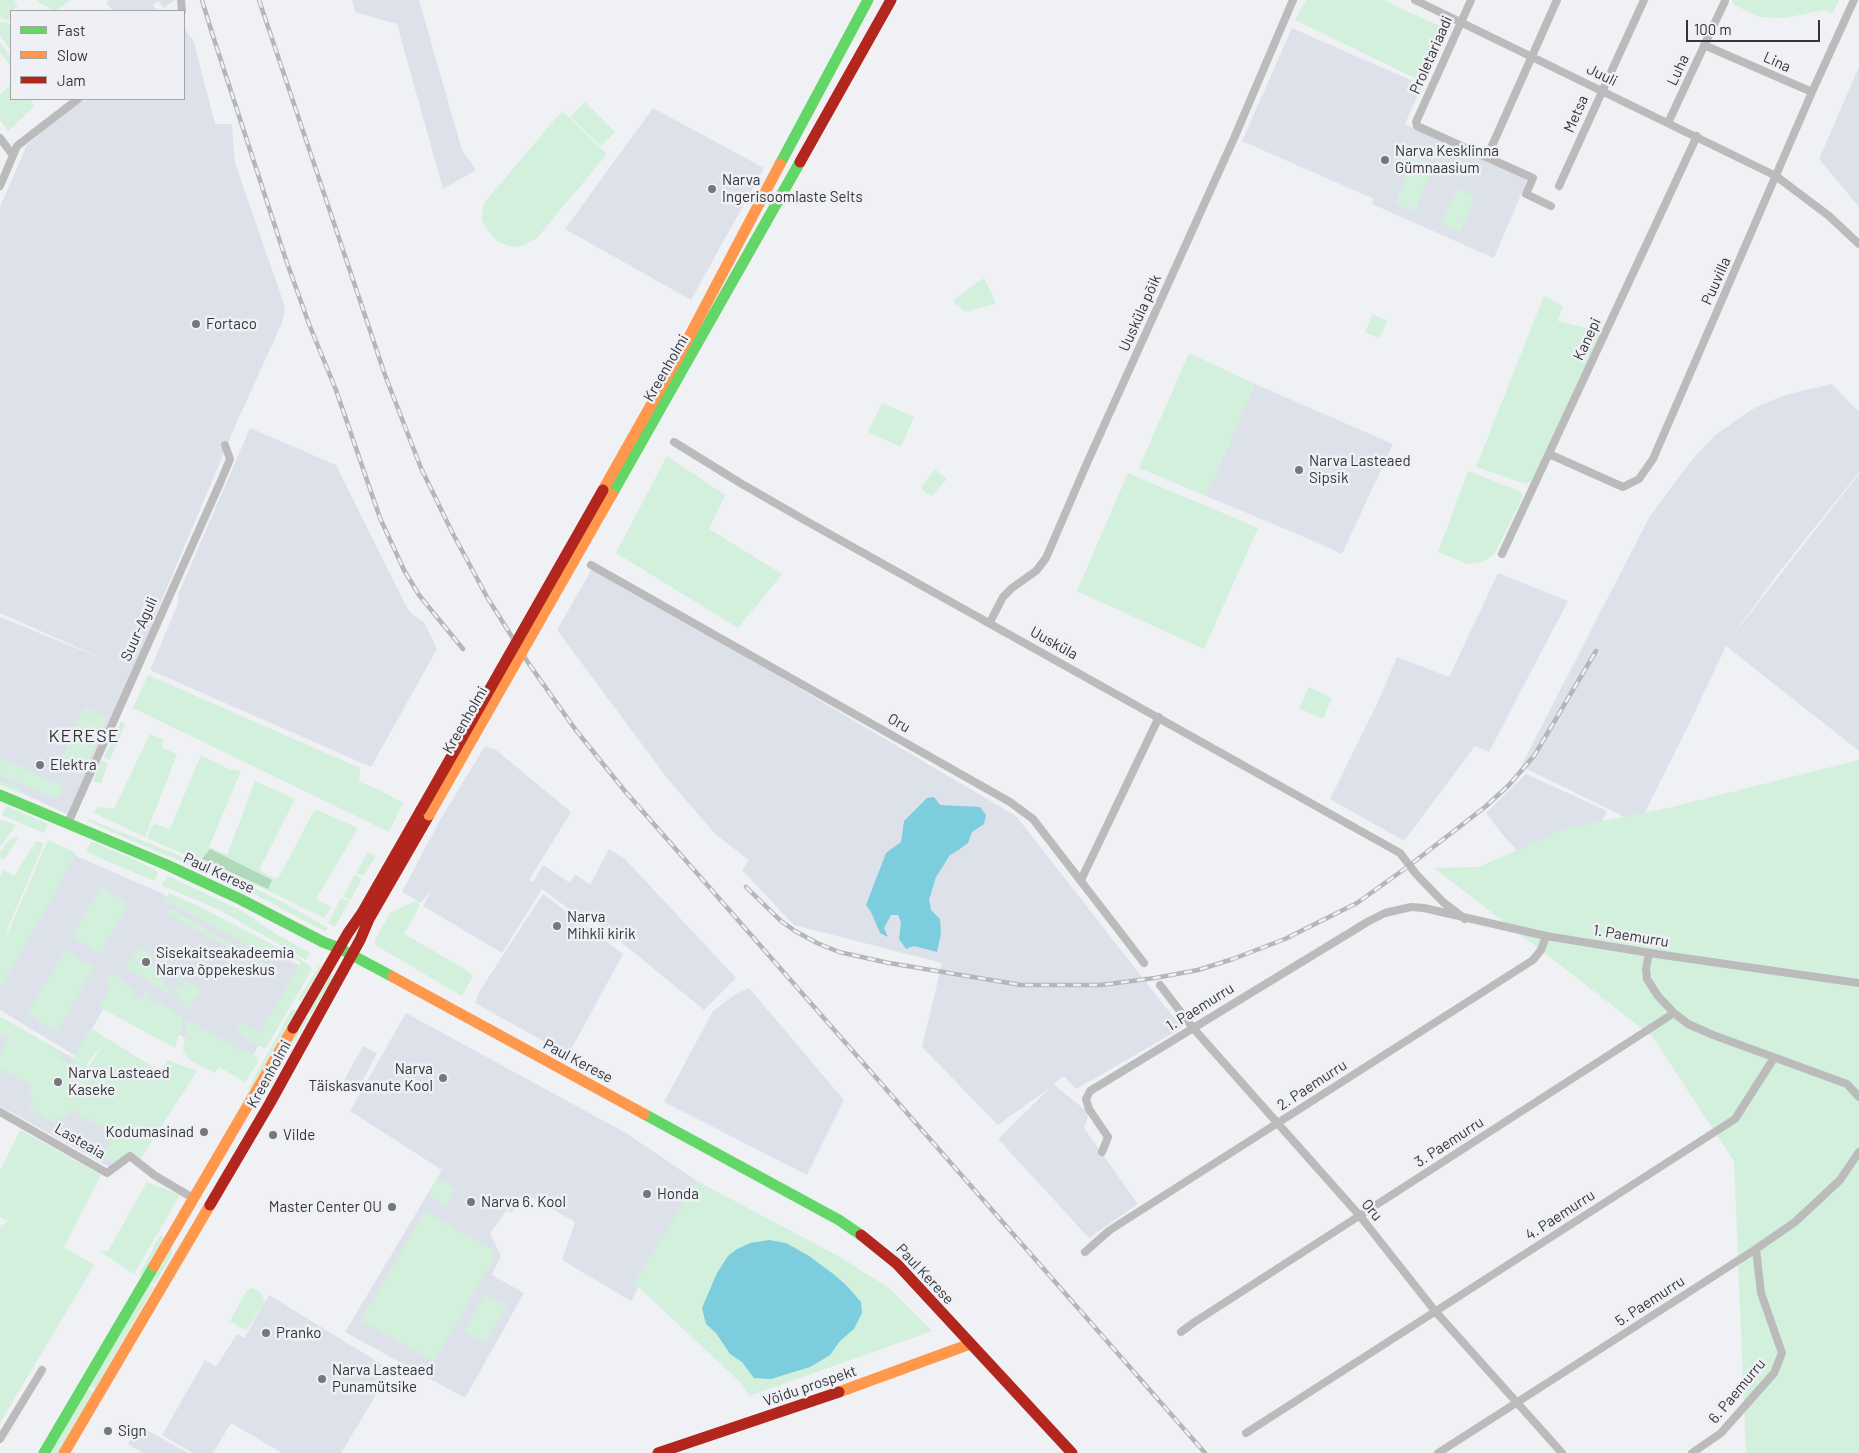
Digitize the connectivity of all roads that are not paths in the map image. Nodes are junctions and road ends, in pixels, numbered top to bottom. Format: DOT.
graph roads {
  1 [pos="868,0"];
  2 [pos="891,0"];
  3 [pos="1293,0"];
  4 [pos="1415,0"];
  5 [pos="1471,0"];
  6 [pos="1557,0"];
  7 [pos="1644,0"];
  8 [pos="1854,0"];
  9 [pos="1725,1"];
  10 [pos="1461,22"];
  11 [pos="1704,45"];
  12 [pos="842,50"];
  13 [pos="1533,56"];
  14 [pos="859,59"];
  15 [pos="1602,90"];
  16 [pos="1812,92"];
  17 [pos="77,100"];
  18 [pos="1668,123"];
  19 [pos="1696,136"];
  20 [pos="0,138"];
  21 [pos="12,154"];
  22 [pos="1487,157"];
  23 [pos="1776,176"];
  24 [pos="0,186"];
  25 [pos="1559,186"];
  26 [pos="1551,206"];
  27 [pos="1859,244"];
  28 [pos="674,442"];
  29 [pos="225,446"];
  30 [pos="1548,454"];
  31 [pos="607,492"];
  32 [pos="1502,554"];
  33 [pos="591,565"];
  34 [pos="990,622"];
  35 [pos="1159,717"];
  36 [pos="0,795"];
  37 [pos="425,812"];
  38 [pos="68,823"];
  39 [pos="1416,874"];
  40 [pos="1081,880"];
  41 [pos="1465,918"];
  42 [pos="1546,936"];
  43 [pos="339,948"];
  44 [pos="1649,953"];
  45 [pos="352,955"];
  46 [pos="1144,963"];
  47 [pos="1859,983"];
  48 [pos="1160,985"];
  49 [pos="1674,1013"];
  50 [pos="1193,1028"];
  51 [pos="1774,1058"];
  52 [pos="1859,1097"];
  53 [pos="0,1112"];
  54 [pos="1277,1124"];
  55 [pos="1102,1152"];
  56 [pos="1859,1152"];
  57 [pos="194,1198"];
  58 [pos="1360,1216"];
  59 [pos="1756,1249"];
  60 [pos="1085,1252"];
  61 [pos="1435,1311"];
  62 [pos="1181,1332"];
  63 [pos="970,1344"];
  64 [pos="42,1370"];
  65 [pos="1516,1402"];
  66 [pos="1246,1433"];
  67 [pos="0,1439"];
  68 [pos="44,1453"];
  69 [pos="64,1453"];
  70 [pos="658,1453"];
  71 [pos="1072,1453"];
  72 [pos="1438,1453"];
  73 [pos="1562,1453"];
  74 [pos="1692,1453"];
  1 -- 12 [label="main road, Kreenholmi"];
  2 -- 14 [label="main road, Kreenholmi"];
  3 -- 34 [label="street, Uusküla põik"];
  4 -- 10 [label="street, Juuli"];
  5 -- 10 [label="street, Proletariaadi"];
  6 -- 13 [label="street"];
  7 -- 15 [label="street, Metsa"];
  8 -- 16 [label="street, Puuvilla"];
  9 -- 11 [label="street, Luha"];
  10 -- 13 [label="street, Juuli"];
  10 -- 22 [label="street, Proletariaadi"];
  11 -- 16 [label="street, Lina"];
  11 -- 18 [label="street, Luha"];
  12 -- 14 [label="main road"];
  12 -- 31 [label="main road, Kreenholmi"];
  13 -- 15 [label="street, Juuli"];
  13 -- 22 [label="street"];
  14 -- 31 [label="main road, Kreenholmi"];
  15 -- 18 [label="street, Juuli"];
  15 -- 25 [label="street, Metsa"];
  16 -- 23 [label="street, Puuvilla"];
  17 -- 21 [label="street"];
  18 -- 19 [label="street, Juuli"];
  19 -- 23 [label="street, Juuli"];
  19 -- 30 [label="street, Kanepi"];
  20 -- 21 [label="street"];
  21 -- 24 [label="street"];
  22 -- 26 [label="street"];
  23 -- 27 [label="street, Juuli"];
  23 -- 30 [label="street, Puuvilla"];
  28 -- 34 [label="street, Uusküla"];
  29 -- 38 [label="street, Suur-Aguli"];
  30 -- 32 [label="street, Kanepi"];
  31 -- 37 [label="main road, Kreenholmi, bridge"];
  33 -- 40 [label="street, Oru"];
  34 -- 35 [label="street, Uusküla"];
  35 -- 39 [label="street, Uusküla"];
  35 -- 40 [label="street"];
  36 -- 38 [label="main road, Paul Kerese"];
  37 -- 43 [label="main road, Kreenholmi"];
  37 -- 45 [label="main road, Kreenholmi"];
  38 -- 43 [label="main road, Paul Kerese"];
  39 -- 41 [label="street, 1. Paemurru"];
  40 -- 46 [label="street, Oru"];
  41 -- 42 [label="street, 1. Paemurru"];
  41 -- 50 [label="street, 1. Paemurru"];
  42 -- 44 [label="street, 1. Paemurru"];
  42 -- 54 [label="street, 2. Paemurru"];
  43 -- 45 [label="main road, Paul Kerese"];
  43 -- 57 [label="main road, Kreenholmi"];
  44 -- 47 [label="street, 1. Paemurru"];
  44 -- 49 [label="street"];
  45 -- 63 [label="main road, Paul Kerese"];
  45 -- 69 [label="main road, Kreenholmi"];
  48 -- 50 [label="street, Oru"];
  49 -- 51 [label="street"];
  49 -- 58 [label="street, 3. Paemurru"];
  50 -- 54 [label="street, Oru"];
  50 -- 55 [label="street, 1. Paemurru"];
  51 -- 52 [label="street"];
  51 -- 61 [label="street, 4. Paemurru"];
  53 -- 57 [label="street, Lasteaia"];
  54 -- 58 [label="street, Oru"];
  54 -- 60 [label="street, 2. Paemurru"];
  56 -- 59 [label="street, 5. Paemurru"];
  57 -- 68 [label="main road, Kreenholmi"];
  58 -- 61 [label="street, Oru"];
  58 -- 62 [label="street, 3. Paemurru"];
  59 -- 65 [label="street, 5. Paemurru"];
  59 -- 74 [label="street, 6. Paemurru"];
  61 -- 65 [label="street, Oru"];
  61 -- 66 [label="street, 4. Paemurru"];
  63 -- 70 [label="main road, Võidu prospekt"];
  63 -- 71 [label="main road, Paul Kerese"];
  64 -- 67 [label="street"];
  65 -- 72 [label="street, 5. Paemurru"];
  65 -- 73 [label="street, Oru"];
}
